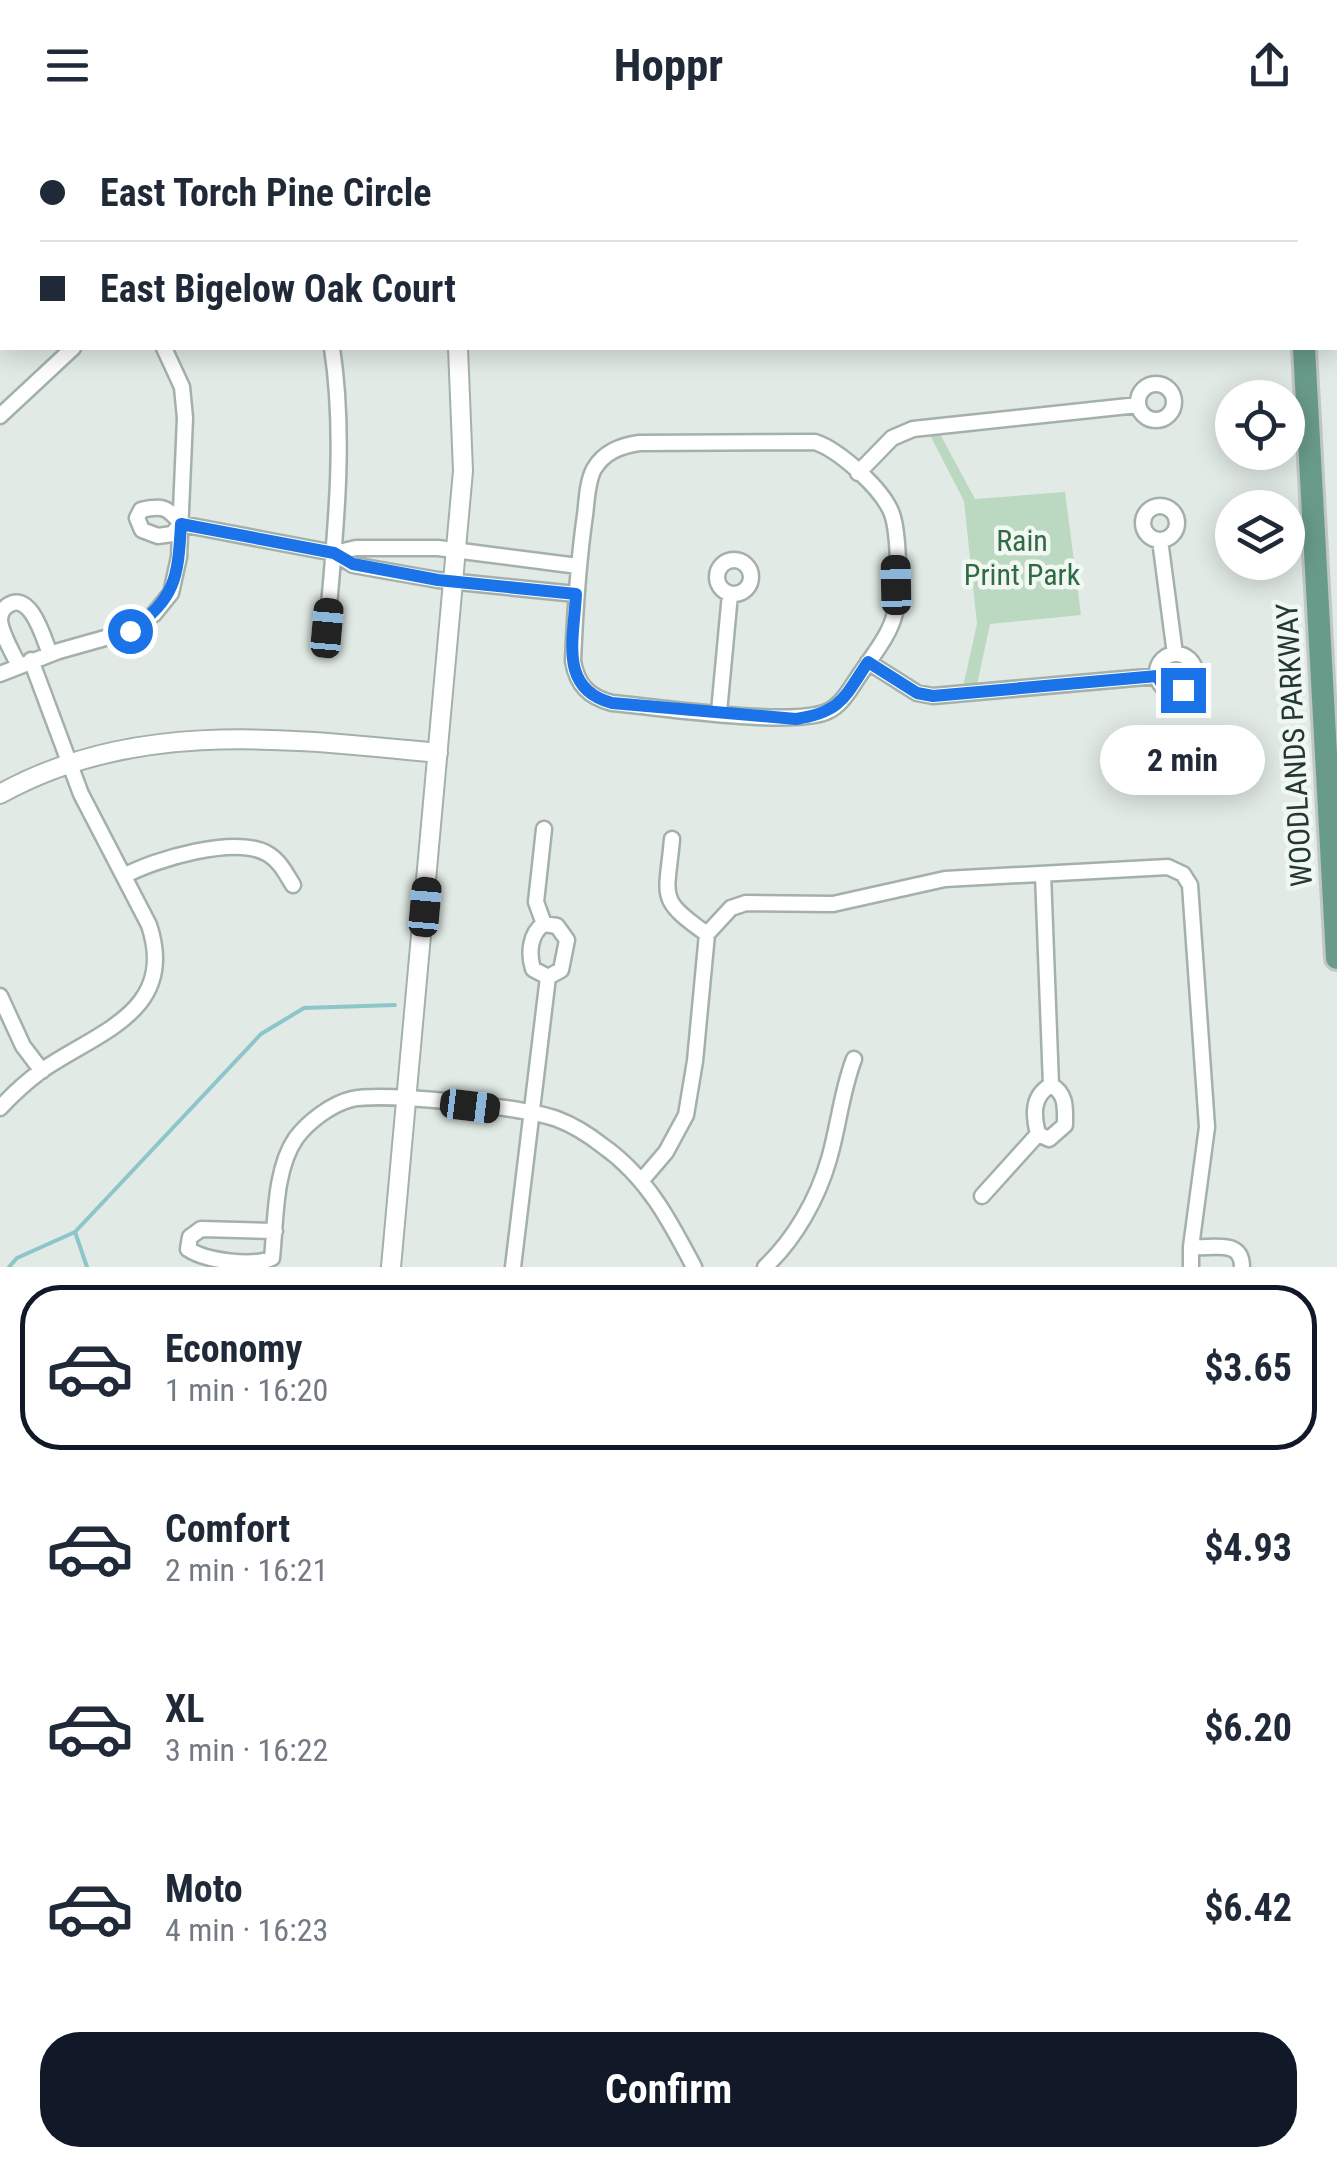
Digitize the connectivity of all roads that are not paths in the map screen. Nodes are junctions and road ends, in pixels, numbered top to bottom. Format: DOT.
graph roads {
  1 [pos="70,350"];
  2 [pos="165,350"];
  3 [pos="332,350"];
  4 [pos="458,350"];
  5 [pos="1304,350"];
  6 [pos="1138,405"];
  7 [pos="0,416"];
  8 [pos="858,472"];
  9 [pos="181,524"];
  10 [pos="1160,540"];
  11 [pos="456,551"];
  12 [pos="334,553"];
  13 [pos="578,566"];
  14 [pos="454,581"];
  15 [pos="576,594"];
  16 [pos="730,594"];
  17 [pos="327,628"];
  18 [pos="50,654"];
  19 [pos="1176,654"];
  20 [pos="868,662"];
  21 [pos="25,663"];
  22 [pos="0,674"];
  23 [pos="1157,676"];
  24 [pos="719,712"];
  25 [pos="438,753"];
  26 [pos="72,763"];
  27 [pos="0,794"];
  28 [pos="544,828"];
  29 [pos="672,839"];
  30 [pos="1043,874"];
  31 [pos="124,876"];
  32 [pos="292,885"];
  33 [pos="544,924"];
  34 [pos="707,934"];
  35 [pos="1337,958"];
  36 [pos="548,978"];
  37 [pos="0,996"];
  38 [pos="854,1059"];
  39 [pos="42,1071"];
  40 [pos="1051,1085"];
  41 [pos="408,1098"];
  42 [pos="0,1108"];
  43 [pos="532,1114"];
  44 [pos="1038,1134"];
  45 [pos="642,1180"];
  46 [pos="982,1196"];
  47 [pos="275,1231"];
  48 [pos="1190,1247"];
  49 [pos="390,1267"];
  50 [pos="513,1267"];
  51 [pos="694,1267"];
  52 [pos="764,1267"];
  53 [pos="1191,1267"];
  54 [pos="1242,1267"];
  1 -- 7 [label="street"];
  2 -- 9 [label="street"];
  3 -- 12 [label="street"];
  4 -- 11 [label="street"];
  5 -- 35 [label="main road, WOODLANDS PARKWAY"];
  6 -- 8 [label="street"];
  8 -- 13 [label="street"];
  8 -- 20 [label="street"];
  9 -- 12 [label="street"];
  9 -- 18 [label="street"];
  10 -- 19 [label="street"];
  11 -- 12 [label="street"];
  11 -- 13 [label="street"];
  11 -- 14 [label="street"];
  12 -- 14 [label="street"];
  12 -- 17 [label="street"];
  13 -- 15 [label="street"];
  14 -- 15 [label="street"];
  14 -- 25 [label="street"];
  15 -- 24 [label="street"];
  16 -- 24 [label="street"];
  18 -- 21 [label="street"];
  18 -- 21 [label="street"];
  19 -- 23 [label="street"];
  19 -- 23 [label="street"];
  20 -- 23 [label="street"];
  20 -- 24 [label="street"];
  21 -- 22 [label="street"];
  21 -- 26 [label="street"];
  25 -- 26 [label="street"];
  25 -- 41 [label="street"];
  26 -- 27 [label="street"];
  26 -- 31 [label="street"];
  28 -- 33 [label="street"];
  29 -- 34 [label="street"];
  30 -- 34 [label="street"];
  30 -- 40 [label="street"];
  30 -- 48 [label="street"];
  31 -- 32 [label="street"];
  31 -- 39 [label="street"];
  33 -- 36 [label="street"];
  33 -- 36 [label="street"];
  34 -- 45 [label="street"];
  36 -- 43 [label="street"];
  37 -- 39 [label="street"];
  38 -- 52 [label="street"];
  39 -- 42 [label="street"];
  40 -- 44 [label="street"];
  40 -- 44 [label="street"];
  41 -- 43 [label="street"];
  41 -- 47 [label="street"];
  41 -- 49 [label="street"];
  43 -- 45 [label="street"];
  43 -- 50 [label="street"];
  44 -- 46 [label="street"];
  45 -- 51 [label="street"];
  47 -- 47 [label="street"];
  48 -- 53 [label="street"];
  48 -- 54 [label="street"];
}
